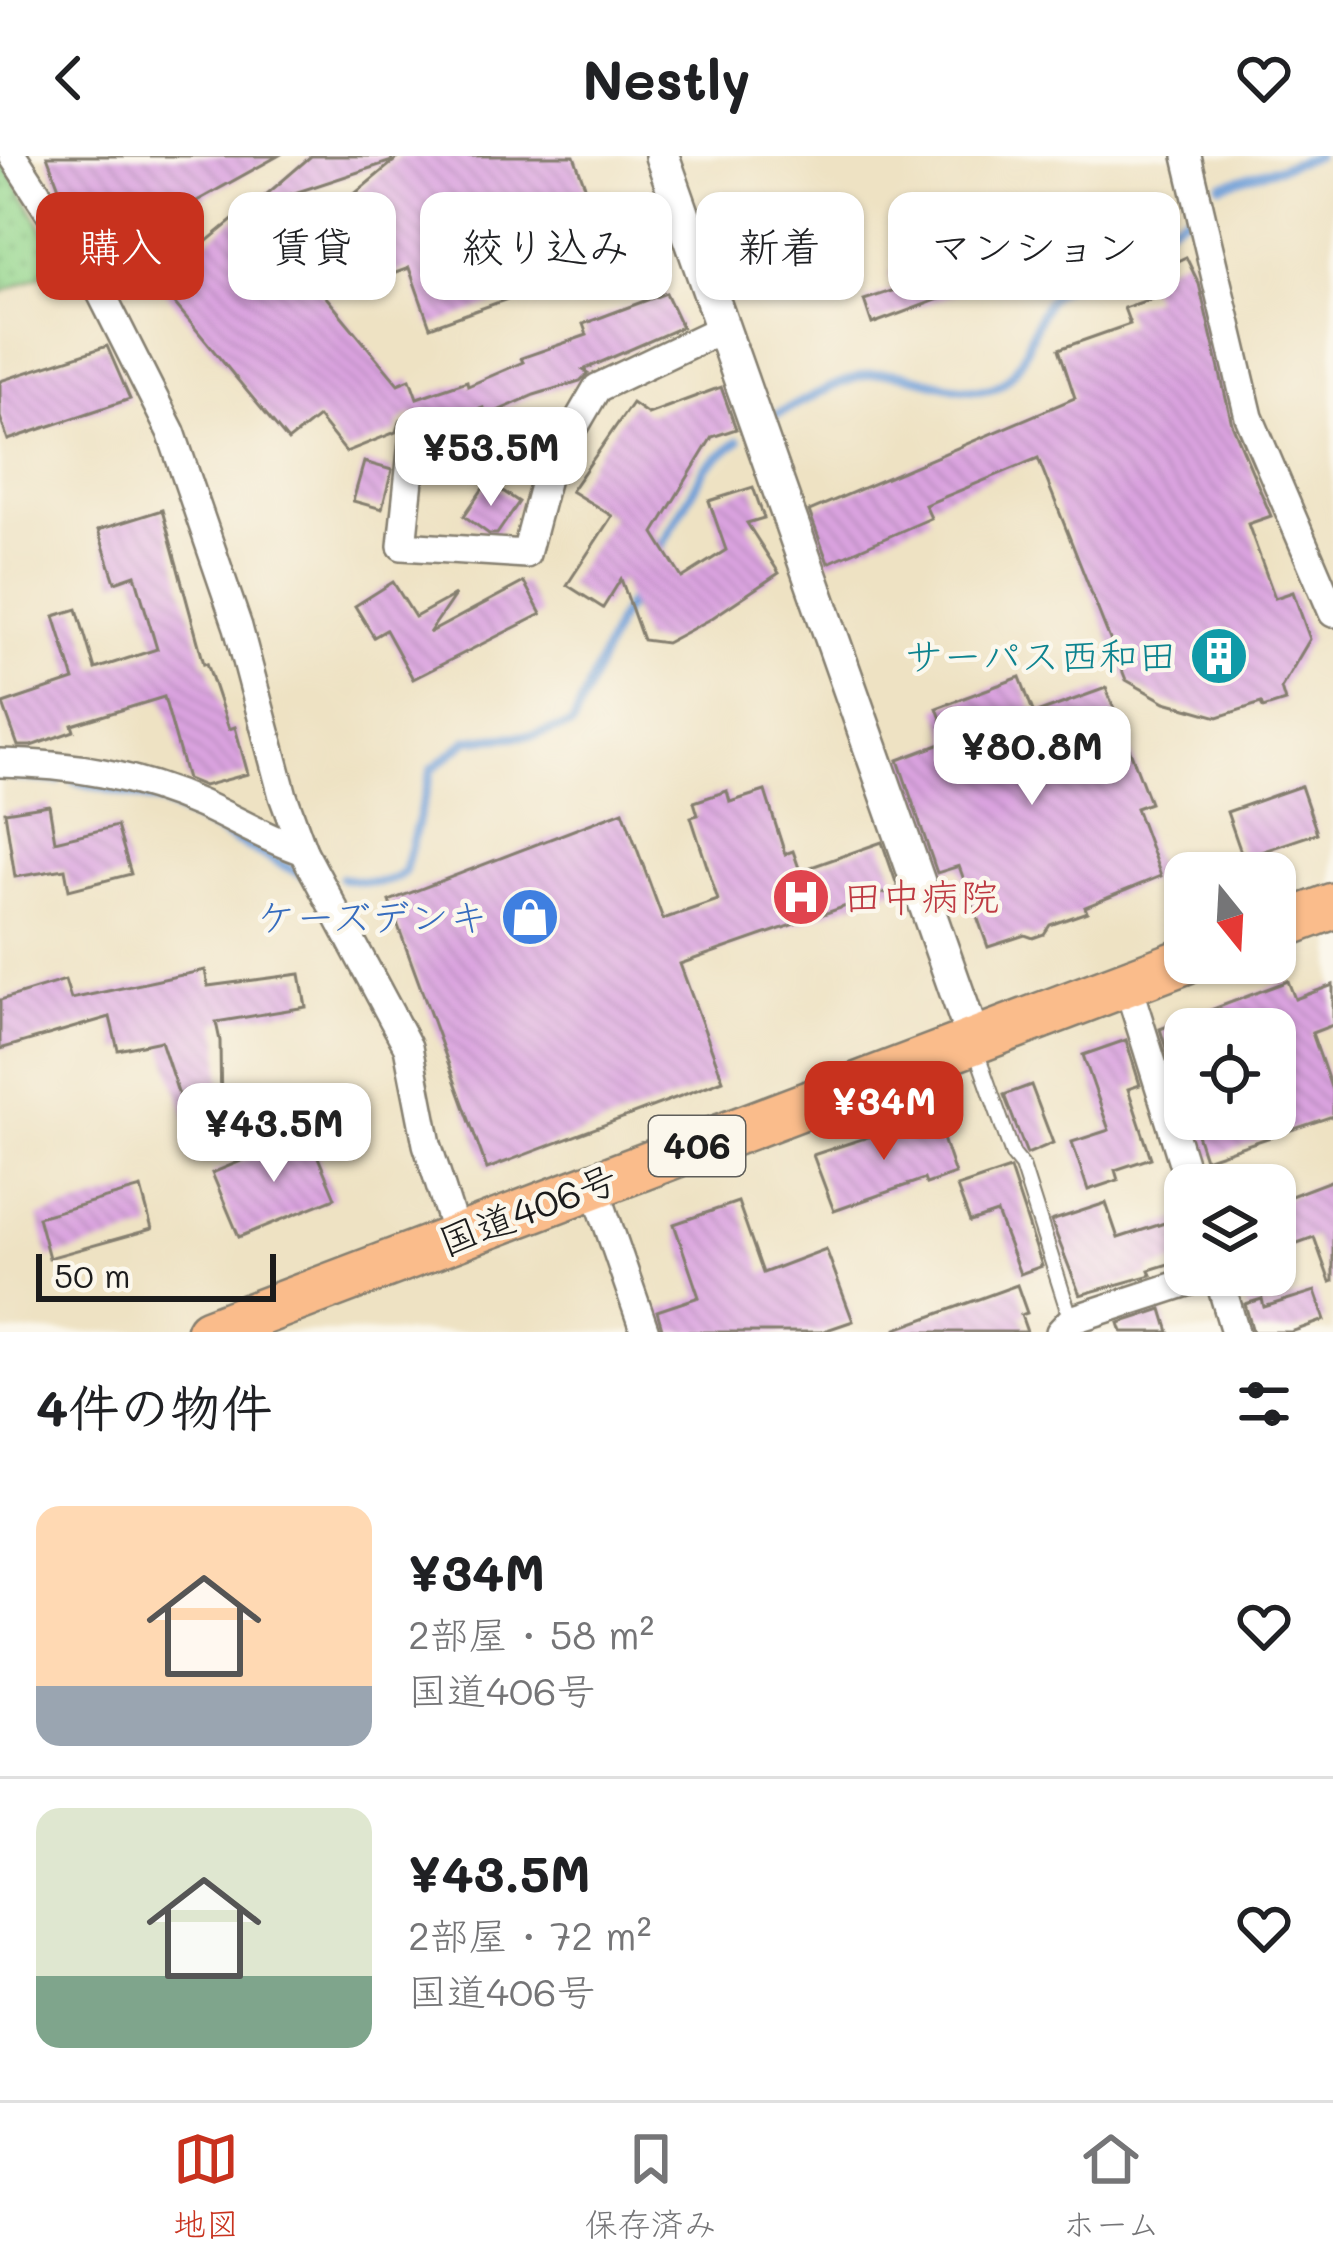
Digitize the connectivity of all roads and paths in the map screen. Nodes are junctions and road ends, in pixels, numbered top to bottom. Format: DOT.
graph roads {
  1 [pos="13,156"];
  2 [pos="662,156"];
  3 [pos="1187,156"];
  4 [pos="722,329"];
  5 [pos="414,432"];
  6 [pos="1333,613"];
  7 [pos="0,763"];
  8 [pos="303,850"];
  9 [pos="1333,906"];
  10 [pos="1296,920"];
  11 [pos="1164,969"];
  12 [pos="1127,983"];
  13 [pos="974,1041"];
  14 [pos="1183,1164"];
  15 [pos="594,1186"];
  16 [pos="457,1237"];
  17 [pos="1164,1291"];
  18 [pos="1224,1296"];
  19 [pos="1066,1326"];
  20 [pos="208,1332"];
  21 [pos="645,1332"];
  22 [pos="1235,1332"];
  1 -- 8 [label="street"];
  2 -- 4 [label="street"];
  3 -- 6 [label="street"];
  4 -- 5 [label="street"];
  4 -- 13 [label="street"];
  7 -- 8 [label="street"];
  8 -- 16 [label="street"];
  9 -- 10 [label="highway"];
  11 -- 12 [label="highway, 国道406号 / 406"];
  12 -- 13 [label="highway, 国道406号 / 406"];
  12 -- 14 [label="street"];
  13 -- 15 [label="highway, 国道406号 / 406"];
  13 -- 19 [label="lane"];
  15 -- 16 [label="highway, 国道406号 / 406"];
  15 -- 21 [label="street"];
  16 -- 20 [label="highway, 国道406号 / 406"];
  17 -- 19 [label="street"];
  18 -- 22 [label="street"];
}
